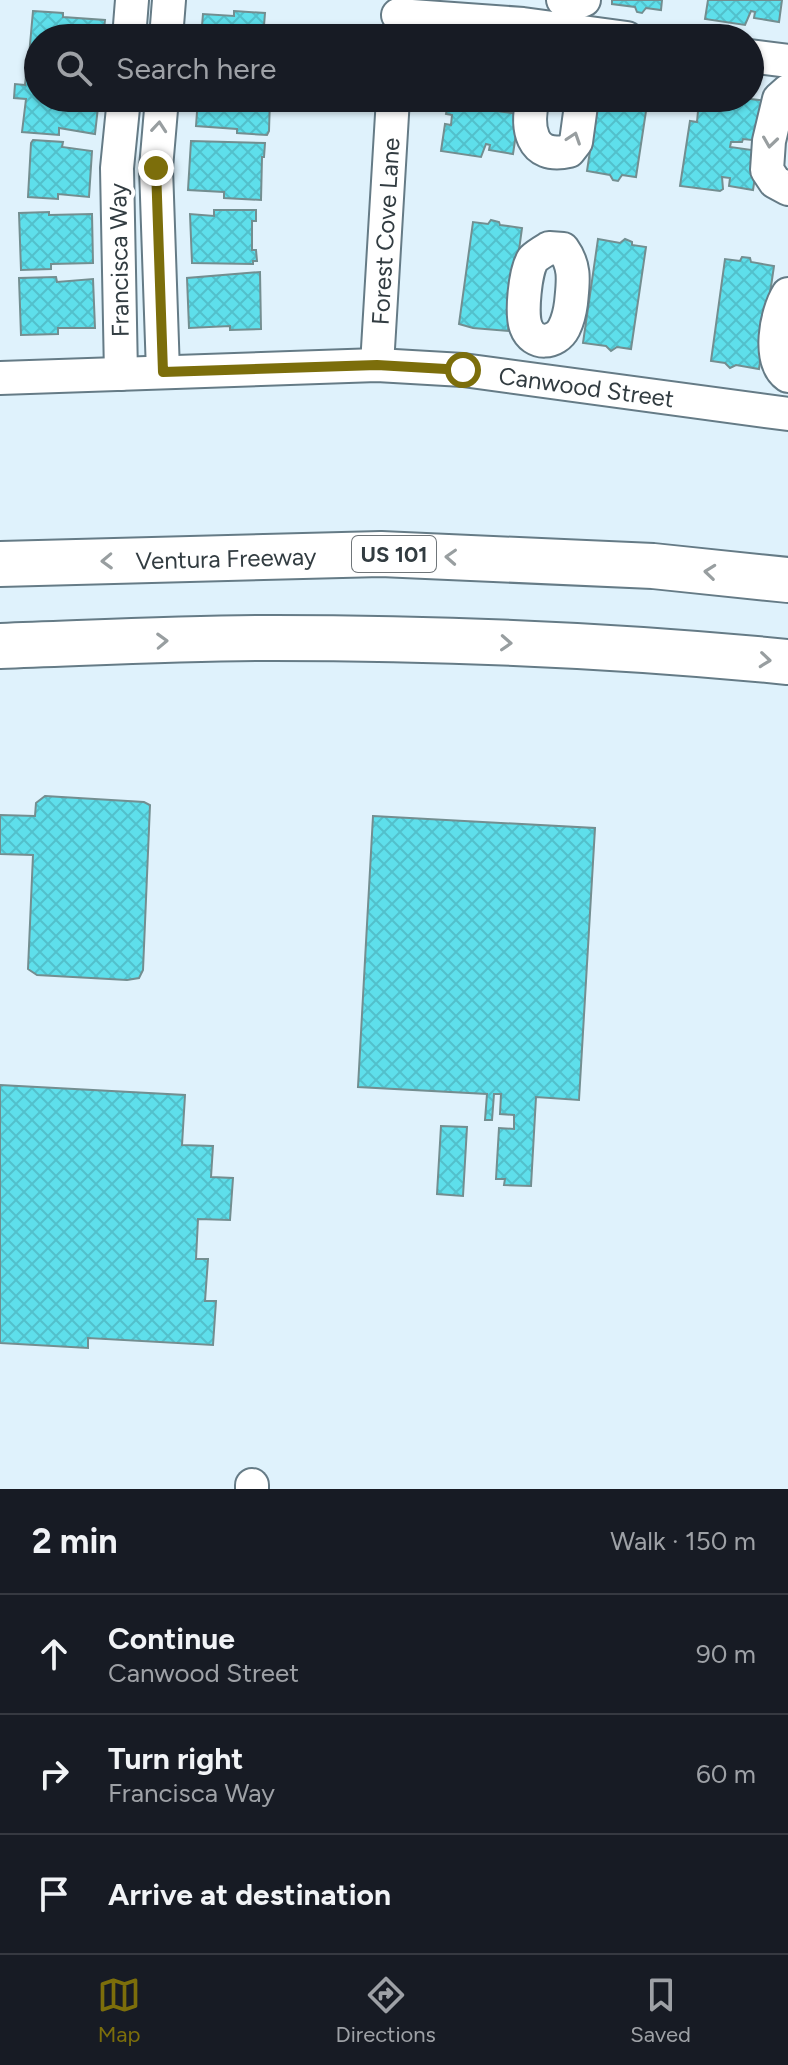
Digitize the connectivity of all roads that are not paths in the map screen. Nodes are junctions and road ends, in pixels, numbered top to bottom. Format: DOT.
graph roads {
  1 [pos="132,0"];
  2 [pos="169,0"];
  3 [pos="572,14"];
  4 [pos="398,18"];
  5 [pos="130,24"];
  6 [pos="167,24"];
  7 [pos="595,24"];
  8 [pos="764,58"];
  9 [pos="788,61"];
  10 [pos="788,91"];
  11 [pos="123,112"];
  12 [pos="161,112"];
  13 [pos="392,112"];
  14 [pos="532,112"];
  15 [pos="580,112"];
  16 [pos="117,168"];
  17 [pos="156,168"];
  18 [pos="788,189"];
  19 [pos="788,294"];
  20 [pos="541,342"];
  21 [pos="377,365"];
  22 [pos="163,372"];
  23 [pos="121,374"];
  24 [pos="788,376"];
  25 [pos="0,378"];
  26 [pos="536,379"];
  27 [pos="788,414"];
  28 [pos="0,564"];
  29 [pos="788,580"];
  30 [pos="0,646"];
  31 [pos="788,662"];
  1 -- 5 [label="street"];
  2 -- 6 [label="street"];
  3 -- 4 [label="street"];
  3 -- 7 [label="street"];
  8 -- 9 [label="street"];
  10 -- 18 [label="street, one-way"];
  11 -- 16 [label="street, Francisca Way"];
  17 -- 12 [label="street, Francisca Way, one-way"];
  13 -- 21 [label="street, Forest Cove Lane"];
  14 -- 15 [label="street, one-way"];
  16 -- 17 [label="street"];
  16 -- 23 [label="street, Francisca Way"];
  17 -- 22 [label="street, Francisca Way"];
  19 -- 24 [label="street"];
  20 -- 26 [label="street"];
  21 -- 22 [label="street, Canwood Street"];
  21 -- 26 [label="street, Canwood Street"];
  22 -- 23 [label="street, Canwood Street"];
  23 -- 25 [label="street, Canwood Street"];
  26 -- 27 [label="street, Canwood Street"];
  29 -- 28 [label="highway, Ventura Freeway / US 101, one-way"];
  30 -- 31 [label="highway, one-way"];
}
